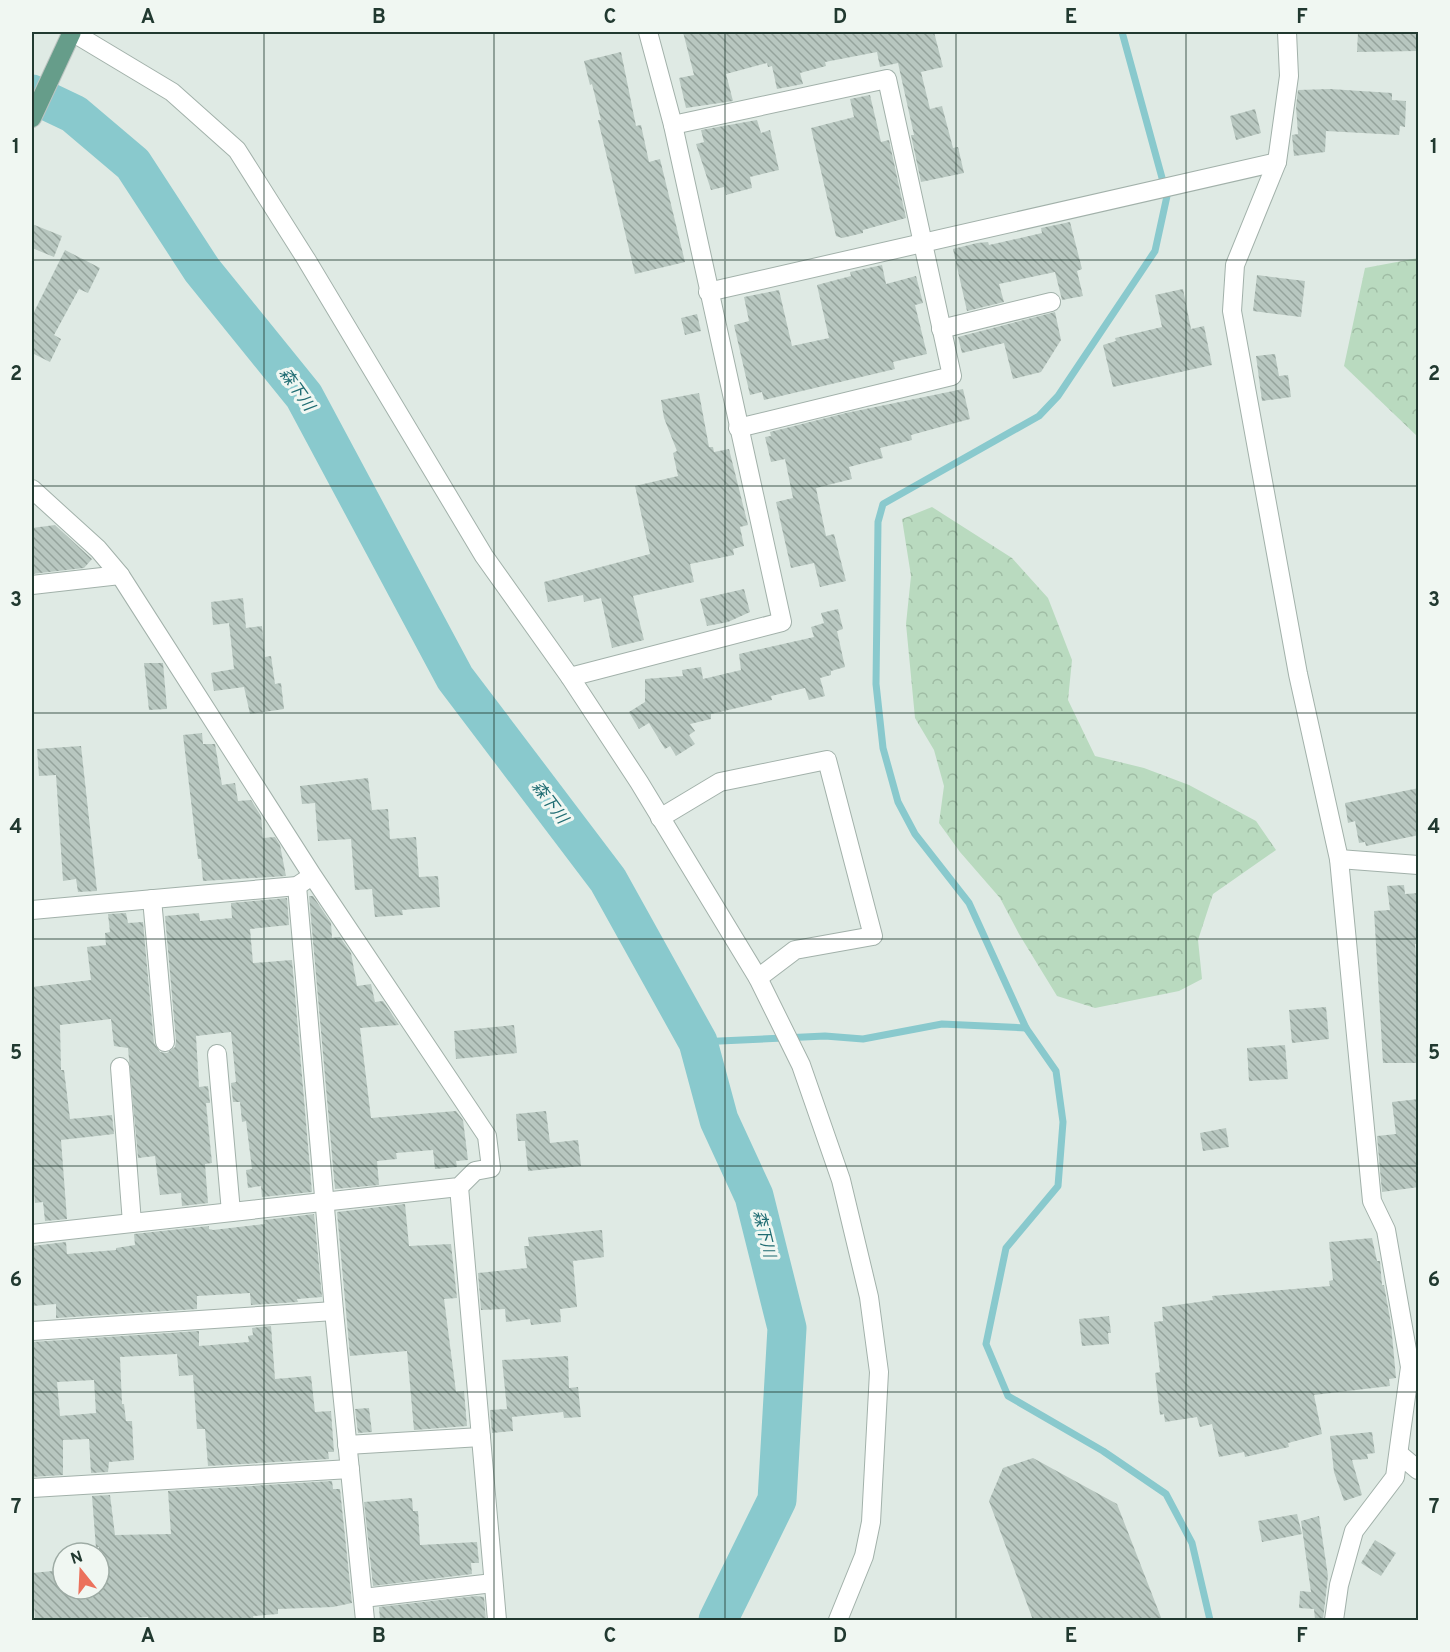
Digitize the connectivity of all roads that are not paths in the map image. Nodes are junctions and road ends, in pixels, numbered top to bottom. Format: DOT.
graph roads {
  1 [pos="72,32"];
  2 [pos="648,32"];
  3 [pos="1287,32"];
  4 [pos="32,118"];
  5 [pos="673,125"];
  6 [pos="1277,162"];
  7 [pos="922,243"];
  8 [pos="708,292"];
  9 [pos="1051,302"];
  10 [pos="941,329"];
  11 [pos="738,428"];
  12 [pos="32,489"];
  13 [pos="120,575"];
  14 [pos="32,585"];
  15 [pos="570,676"];
  16 [pos="660,818"];
  17 [pos="1339,859"];
  18 [pos="1419,865"];
  19 [pos="312,875"];
  20 [pos="297,886"];
  21 [pos="152,899"];
  22 [pos="32,910"];
  23 [pos="758,978"];
  24 [pos="165,1042"];
  25 [pos="217,1054"];
  26 [pos="120,1067"];
  27 [pos="459,1187"];
  28 [pos="326,1201"];
  29 [pos="231,1212"];
  30 [pos="132,1223"];
  31 [pos="32,1234"];
  32 [pos="334,1311"];
  33 [pos="32,1331"];
  34 [pos="481,1437"];
  35 [pos="347,1445"];
  36 [pos="1399,1454"];
  37 [pos="350,1469"];
  38 [pos="1419,1470"];
  39 [pos="32,1488"];
  40 [pos="493,1583"];
  41 [pos="363,1598"];
  42 [pos="365,1620"];
  43 [pos="497,1620"];
  44 [pos="838,1620"];
  45 [pos="1334,1620"];
  1 -- 4 [label="main road"];
  1 -- 15 [label="street"];
  2 -- 5 [label="street"];
  3 -- 6 [label="street"];
  5 -- 7 [label="street"];
  5 -- 8 [label="street"];
  6 -- 7 [label="street"];
  6 -- 17 [label="street"];
  7 -- 8 [label="street"];
  7 -- 10 [label="street"];
  8 -- 11 [label="street"];
  9 -- 10 [label="street"];
  10 -- 11 [label="street"];
  11 -- 15 [label="street"];
  12 -- 13 [label="street"];
  13 -- 14 [label="street"];
  13 -- 19 [label="street"];
  15 -- 16 [label="street"];
  16 -- 23 [label="street"];
  16 -- 23 [label="street"];
  17 -- 18 [label="street"];
  17 -- 36 [label="street"];
  19 -- 20 [label="street"];
  19 -- 27 [label="street"];
  20 -- 21 [label="street"];
  20 -- 28 [label="street"];
  21 -- 22 [label="street"];
  21 -- 24 [label="street"];
  23 -- 44 [label="street"];
  25 -- 29 [label="street"];
  26 -- 30 [label="street"];
  27 -- 28 [label="street"];
  27 -- 34 [label="street"];
  28 -- 29 [label="street"];
  28 -- 32 [label="street"];
  29 -- 30 [label="street"];
  30 -- 31 [label="street"];
  32 -- 33 [label="street"];
  32 -- 35 [label="street"];
  34 -- 35 [label="street"];
  34 -- 40 [label="street"];
  35 -- 37 [label="street"];
  36 -- 38 [label="street"];
  36 -- 45 [label="street"];
  37 -- 39 [label="street"];
  37 -- 41 [label="street"];
  40 -- 41 [label="street"];
  40 -- 43 [label="street"];
  41 -- 42 [label="street"];
}
